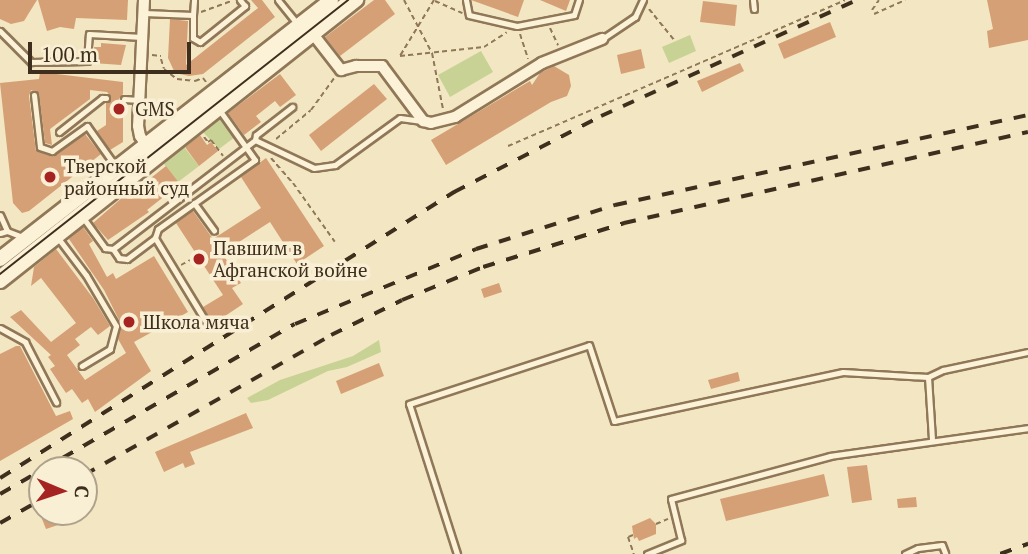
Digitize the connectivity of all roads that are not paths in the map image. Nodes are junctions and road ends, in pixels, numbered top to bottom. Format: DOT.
graph roads {
  1 [pos="144,0"];
  2 [pos="194,0"];
  3 [pos="240,0"];
  4 [pos="278,0"];
  5 [pos="331,0"];
  6 [pos="343,0"];
  7 [pos="356,0"];
  8 [pos="466,0"];
  9 [pos="579,0"];
  10 [pos="753,0"];
  11 [pos="644,2"];
  12 [pos="754,9"];
  13 [pos="144,13"];
  14 [pos="193,15"];
  15 [pos="298,26"];
  16 [pos="0,31"];
  17 [pos="313,34"];
  18 [pos="142,37"];
  19 [pos="602,39"];
  20 [pos="34,95"];
  21 [pos="106,98"];
  22 [pos="124,99"];
  23 [pos="139,100"];
  24 [pos="292,107"];
  25 [pos="218,108"];
  26 [pos="423,121"];
  27 [pos="59,132"];
  28 [pos="255,140"];
  29 [pos="246,147"];
  30 [pos="149,151"];
  31 [pos="116,167"];
  32 [pos="194,203"];
  33 [pos="0,215"];
  34 [pos="81,215"];
  35 [pos="7,230"];
  36 [pos="214,231"];
  37 [pos="0,233"];
  38 [pos="56,236"];
  39 [pos="26,238"];
  40 [pos="155,238"];
  41 [pos="113,249"];
  42 [pos="0,259"];
  43 [pos="0,271"];
  44 [pos="0,281"];
  45 [pos="208,325"];
  46 [pos="0,328"];
  47 [pos="1028,352"];
  48 [pos="82,366"];
  49 [pos="928,377"];
  50 [pos="56,402"];
  51 [pos="1028,428"];
  52 [pos="932,439"];
  53 [pos="945,553"];
  54 [pos="457,554"];
  55 [pos="647,554"];
  56 [pos="905,554"];
  1 -- 13 [label="street"];
  2 -- 14 [label="lane"];
  3 -- 14 [label="lane"];
  4 -- 15 [label="lane"];
  5 -- 15 [label="main road"];
  6 -- 30 [label="lane"];
  7 -- 17 [label="main road"];
  8 -- 9 [label="lane"];
  10 -- 12 [label="lane"];
  11 -- 19 [label="lane"];
  13 -- 14 [label="lane"];
  13 -- 18 [label="street"];
  15 -- 30 [label="main road"];
  16 -- 18 [label="lane"];
  17 -- 25 [label="main road"];
  17 -- 26 [label="street"];
  18 -- 23 [label="street"];
  19 -- 26 [label="street"];
  20 -- 31 [label="lane"];
  21 -- 27 [label="lane"];
  22 -- 23 [label="lane"];
  23 -- 30 [label="street"];
  24 -- 28 [label="lane"];
  25 -- 29 [label="lane"];
  25 -- 30 [label="main road"];
  26 -- 28 [label="lane"];
  28 -- 29 [label="lane"];
  29 -- 32 [label="lane"];
  29 -- 41 [label="lane"];
  30 -- 31 [label="main road"];
  30 -- 34 [label="main road"];
  30 -- 43 [label="lane"];
  31 -- 39 [label="main road"];
  32 -- 36 [label="lane"];
  32 -- 40 [label="lane"];
  33 -- 35 [label="lane"];
  34 -- 38 [label="main road"];
  34 -- 41 [label="lane"];
  35 -- 37 [label="lane"];
  35 -- 39 [label="lane"];
  38 -- 44 [label="main road"];
  38 -- 48 [label="lane"];
  39 -- 42 [label="main road"];
  40 -- 41 [label="lane"];
  40 -- 45 [label="lane"];
  46 -- 50 [label="lane"];
  47 -- 49 [label="lane"];
  49 -- 52 [label="lane"];
  49 -- 54 [label="lane"];
  51 -- 52 [label="lane"];
  52 -- 55 [label="lane"];
  53 -- 56 [label="lane"];
}
